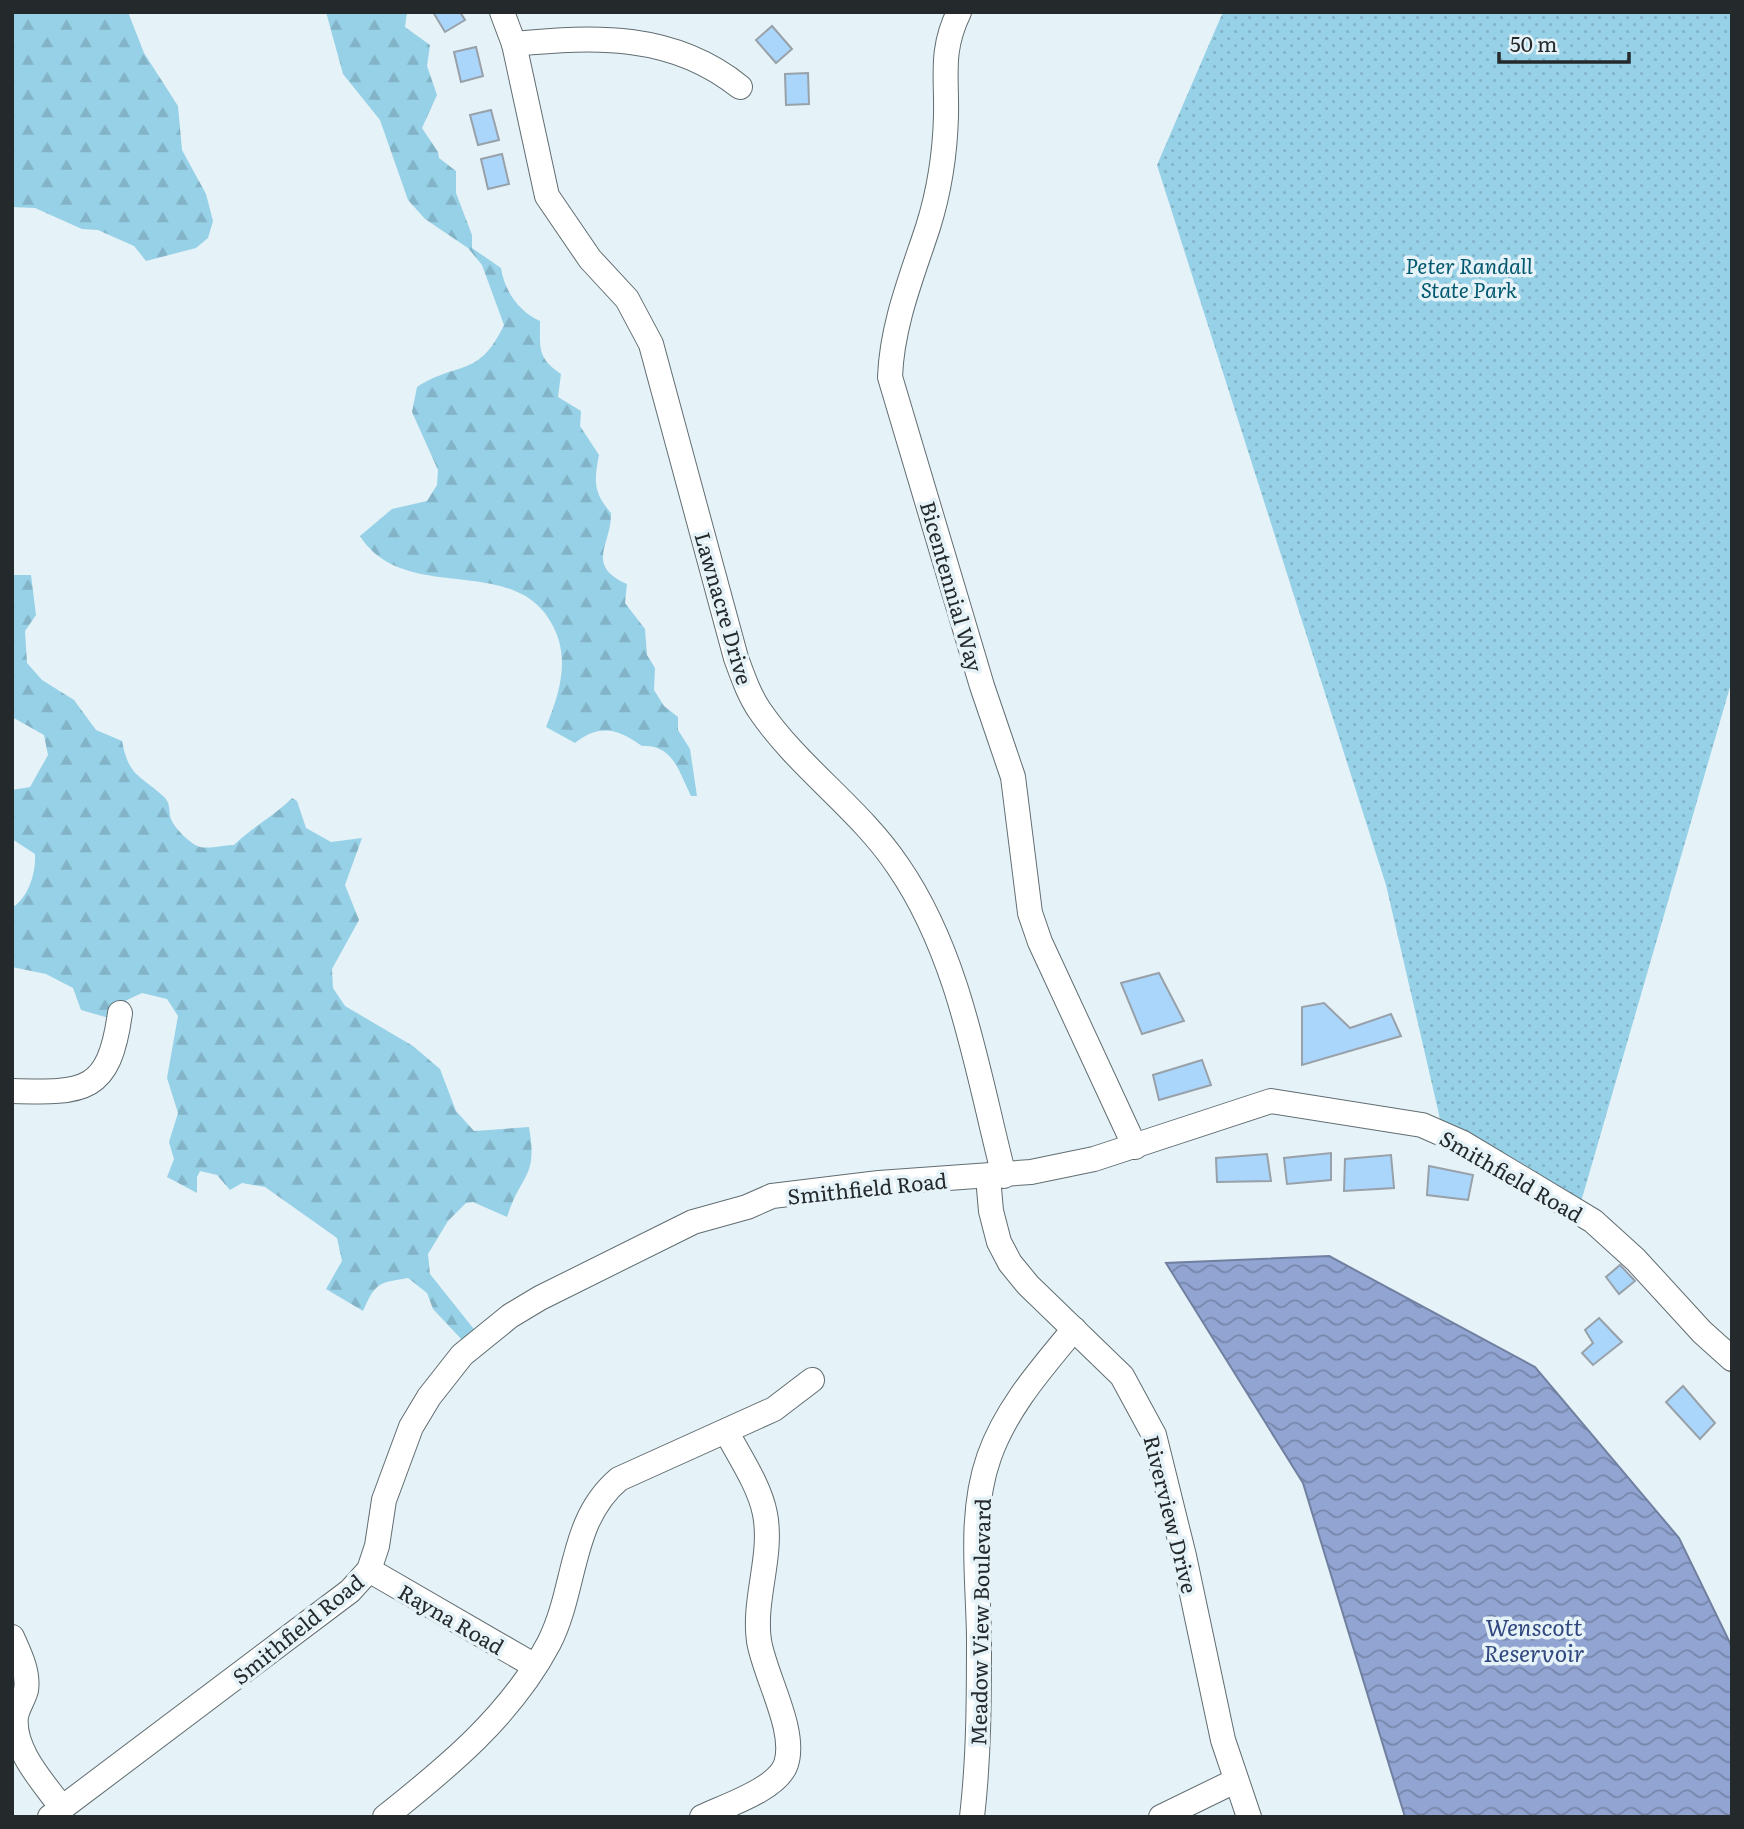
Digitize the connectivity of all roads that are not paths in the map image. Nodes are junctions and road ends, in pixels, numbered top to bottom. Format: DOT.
graph roads {
  1 [pos="502,12"];
  2 [pos="959,12"];
  3 [pos="514,44"];
  4 [pos="740,87"];
  5 [pos="120,1013"];
  6 [pos="12,1091"];
  7 [pos="1135,1147"];
  8 [pos="996,1176"];
  9 [pos="1074,1329"];
  10 [pos="1732,1359"];
  11 [pos="812,1380"];
  12 [pos="727,1433"];
  13 [pos="369,1570"];
  14 [pos="12,1637"];
  15 [pos="535,1666"];
  16 [pos="1235,1781"];
  17 [pos="56,1812"];
  18 [pos="386,1817"];
  19 [pos="702,1817"];
  20 [pos="972,1817"];
  21 [pos="1161,1817"];
  22 [pos="1249,1817"];
  1 -- 3 [label="street, Lawnacre Drive"];
  2 -- 7 [label="street, Bicentennial Way"];
  3 -- 4 [label="street"];
  3 -- 8 [label="street, Lawnacre Drive"];
  5 -- 6 [label="street"];
  7 -- 8 [label="street, Smithfield Road"];
  7 -- 10 [label="street, Smithfield Road"];
  8 -- 9 [label="street, Riverview Drive"];
  8 -- 13 [label="street, Smithfield Road"];
  9 -- 16 [label="street, Riverview Drive"];
  9 -- 20 [label="street, Meadow View Boulevard"];
  11 -- 12 [label="street"];
  12 -- 15 [label="street"];
  12 -- 19 [label="street"];
  13 -- 15 [label="street, Rayna Road"];
  13 -- 17 [label="street, Smithfield Road"];
  14 -- 17 [label="street"];
  15 -- 18 [label="street"];
  16 -- 21 [label="street"];
  16 -- 22 [label="street, Riverview Drive"];
}
